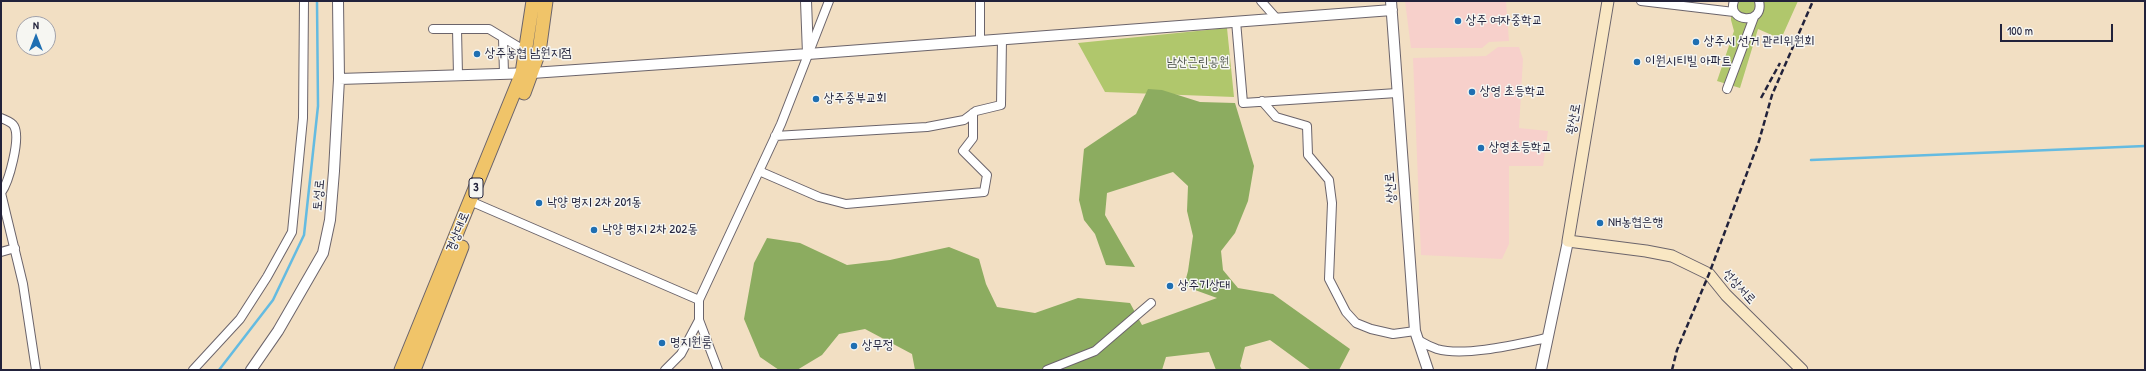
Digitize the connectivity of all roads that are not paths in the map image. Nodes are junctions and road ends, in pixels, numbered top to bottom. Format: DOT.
graph roads {
  1 [pos="304,1"];
  2 [pos="338,1"];
  3 [pos="533,1"];
  4 [pos="546,1"];
  5 [pos="806,1"];
  6 [pos="829,1"];
  7 [pos="980,1"];
  8 [pos="1261,1"];
  9 [pos="1608,1"];
  10 [pos="1641,1"];
  11 [pos="1730,1"];
  12 [pos="1733,1"];
  13 [pos="1759,1"];
  14 [pos="1392,6"];
  15 [pos="1734,12"];
  16 [pos="1754,17"];
  17 [pos="1744,18"];
  18 [pos="1277,19"];
  19 [pos="1236,21"];
  20 [pos="433,29"];
  21 [pos="457,29"];
  22 [pos="1748,33"];
  23 [pos="503,38"];
  24 [pos="1002,39"];
  25 [pos="980,41"];
  26 [pos="526,52"];
  27 [pos="808,54"];
  28 [pos="527,73"];
  29 [pos="504,74"];
  30 [pos="458,75"];
  31 [pos="339,80"];
  32 [pos="1727,89"];
  33 [pos="1398,92"];
  34 [pos="1262,101"];
  35 [pos="973,113"];
  36 [pos="1,118"];
  37 [pos="775,136"];
  38 [pos="759,171"];
  39 [pos="1,194"];
  40 [pos="474,203"];
  41 [pos="1568,241"];
  42 [pos="15,248"];
  43 [pos="1,252"];
  44 [pos="699,300"];
  45 [pos="1151,303"];
  46 [pos="699,320"];
  47 [pos="1415,331"];
  48 [pos="1548,338"];
  49 [pos="1420,341"];
  50 [pos="1427,368"];
  51 [pos="36,370"];
  52 [pos="193,370"];
  53 [pos="251,370"];
  54 [pos="401,370"];
  55 [pos="414,370"];
  56 [pos="665,370"];
  57 [pos="718,370"];
  58 [pos="1046,370"];
  59 [pos="1541,370"];
  60 [pos="1802,370"];
  1 -- 52 [label="street"];
  2 -- 31 [label="street, 토성로"];
  3 -- 26 [label="main road, 경상대로 / 3"];
  4 -- 28 [label="main road, 경상대로 / 3"];
  5 -- 27 [label="street"];
  6 -- 27 [label="street"];
  7 -- 25 [label="street"];
  8 -- 18 [label="street"];
  9 -- 41 [label="main road, 왕산로"];
  10 -- 15 [label="street"];
  11 -- 12 [label="street"];
  12 -- 15 [label="street"];
  13 -- 16 [label="street"];
  14 -- 18 [label="street"];
  14 -- 33 [label="street, 상산로"];
  15 -- 17 [label="street"];
  16 -- 17 [label="street"];
  16 -- 22 [label="street"];
  17 -- 22 [label="street"];
  18 -- 19 [label="street"];
  19 -- 24 [label="street"];
  19 -- 34 [label="street"];
  20 -- 21 [label="street"];
  21 -- 23 [label="street"];
  21 -- 30 [label="street"];
  22 -- 32 [label="street"];
  23 -- 26 [label="street"];
  23 -- 29 [label="street"];
  24 -- 25 [label="street"];
  24 -- 35 [label="street"];
  25 -- 27 [label="street"];
  26 -- 28 [label="main road, 경상대로 / 3"];
  27 -- 28 [label="street"];
  27 -- 37 [label="street"];
  28 -- 29 [label="street"];
  28 -- 40 [label="main road, 경상대로 / 3"];
  29 -- 30 [label="street"];
  30 -- 31 [label="street"];
  31 -- 53 [label="street, 토성로"];
  33 -- 34 [label="street"];
  33 -- 47 [label="street, 상산로"];
  34 -- 47 [label="street"];
  35 -- 37 [label="street"];
  35 -- 38 [label="street"];
  36 -- 39 [label="street"];
  37 -- 38 [label="street"];
  38 -- 44 [label="street"];
  39 -- 42 [label="street"];
  40 -- 44 [label="street"];
  40 -- 54 [label="main road, 경상대로 / 3"];
  40 -- 55 [label="main road, 경상대로 / 3"];
  41 -- 48 [label="street"];
  41 -- 60 [label="main road, 선상서로"];
  42 -- 43 [label="street"];
  42 -- 51 [label="street"];
  44 -- 46 [label="street"];
  45 -- 58 [label="street"];
  46 -- 56 [label="street"];
  46 -- 57 [label="street"];
  47 -- 49 [label="street, 상산로"];
  48 -- 49 [label="street"];
  48 -- 59 [label="street"];
  49 -- 50 [label="street, 상산로"];
}
